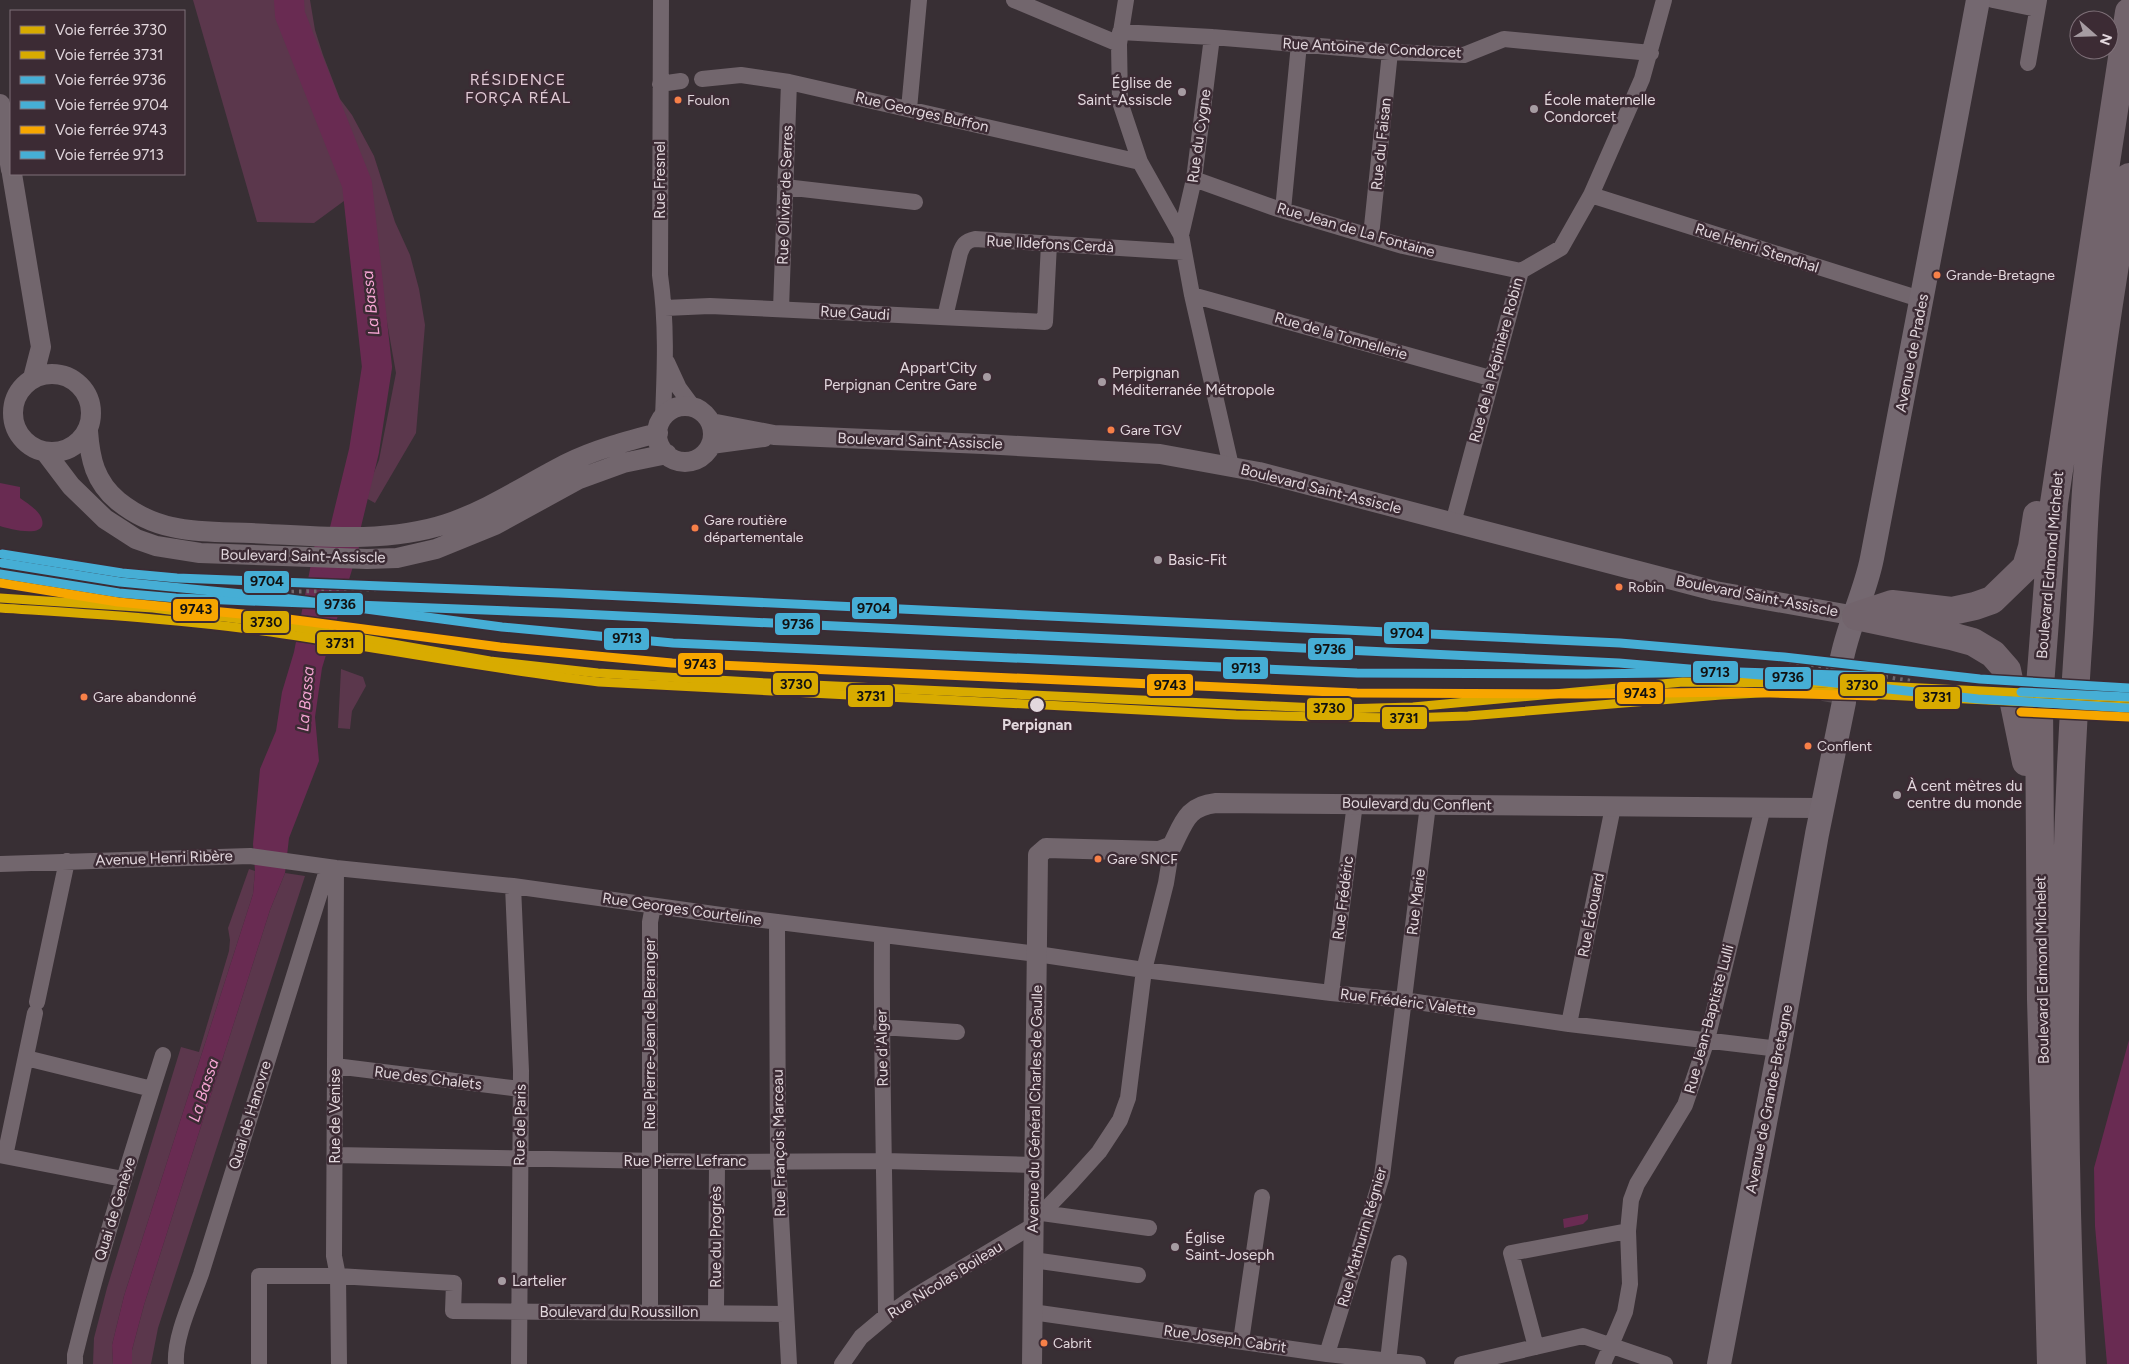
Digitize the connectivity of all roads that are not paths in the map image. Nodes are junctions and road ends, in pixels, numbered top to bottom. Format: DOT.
graph roads {
  1 [pos="661,0"];
  2 [pos="919,0"];
  3 [pos="1014,0"];
  4 [pos="1126,0"];
  5 [pos="1664,0"];
  6 [pos="1978,0"];
  7 [pos="1993,0"];
  8 [pos="2038,4"];
  9 [pos="2129,12"];
  10 [pos="1212,37"];
  11 [pos="1119,38"];
  12 [pos="1299,44"];
  13 [pos="1390,52"];
  14 [pos="1651,53"];
  15 [pos="2104,60"];
  16 [pos="2028,63"];
  17 [pos="702,79"];
  18 [pos="681,81"];
  19 [pos="789,82"];
  20 [pos="660,84"];
  21 [pos="0,104"];
  22 [pos="909,110"];
  23 [pos="10,161"];
  24 [pos="1140,162"];
  25 [pos="12,175"];
  26 [pos="2129,177"];
  27 [pos="1194,179"];
  28 [pos="785,187"];
  29 [pos="1591,195"];
  30 [pos="915,202"];
  31 [pos="1283,210"];
  32 [pos="1181,235"];
  33 [pos="1371,236"];
  34 [pos="1050,244"];
  35 [pos="1184,252"];
  36 [pos="1520,271"];
  37 [pos="2129,282"];
  38 [pos="1192,295"];
  39 [pos="1923,300"];
  40 [pos="665,308"];
  41 [pos="780,309"];
  42 [pos="945,317"];
  43 [pos="41,347"];
  44 [pos="666,360"];
  45 [pos="33,378"];
  46 [pos="70,378"];
  47 [pos="1490,378"];
  48 [pos="7,405"];
  49 [pos="693,407"];
  50 [pos="711,423"];
  51 [pos="660,425"];
  52 [pos="88,431"];
  53 [pos="0,432"];
  54 [pos="774,435"];
  55 [pos="23,440"];
  56 [pos="711,444"];
  57 [pos="46,452"];
  58 [pos="667,454"];
  59 [pos="1231,466"];
  60 [pos="1453,523"];
  61 [pos="1856,616"];
  62 [pos="2078,648"];
  63 [pos="1847,664"];
  64 [pos="1839,703"];
  65 [pos="1355,803"];
  66 [pos="1428,805"];
  67 [pos="1613,807"];
  68 [pos="1763,807"];
  69 [pos="1817,808"];
  70 [pos="2040,838"];
  71 [pos="1172,846"];
  72 [pos="67,861"];
  73 [pos="0,864"];
  74 [pos="332,867"];
  75 [pos="513,886"];
  76 [pos="653,906"];
  77 [pos="777,922"];
  78 [pos="882,936"];
  79 [pos="1037,954"];
  80 [pos="1144,970"];
  81 [pos="1331,993"];
  82 [pos="1403,1000"];
  83 [pos="1569,1024"];
  84 [pos="881,1027"];
  85 [pos="957,1032"];
  86 [pos="1707,1040"];
  87 [pos="1779,1049"];
  88 [pos="163,1055"];
  89 [pos="26,1058"];
  90 [pos="335,1066"];
  91 [pos="152,1088"];
  92 [pos="520,1089"];
  93 [pos="2,1155"];
  94 [pos="335,1155"];
  95 [pos="519,1159"];
  96 [pos="778,1160"];
  97 [pos="650,1161"];
  98 [pos="885,1161"];
  99 [pos="717,1162"];
  100 [pos="1034,1165"];
  101 [pos="123,1179"];
  102 [pos="1262,1197"];
  103 [pos="1036,1218"];
  104 [pos="1149,1228"];
  105 [pos="1628,1231"];
  106 [pos="1033,1260"];
  107 [pos="1399,1263"];
  108 [pos="1138,1275"];
  109 [pos="338,1276"];
  110 [pos="520,1311"];
  111 [pos="650,1312"];
  112 [pos="1032,1312"];
  113 [pos="716,1313"];
  114 [pos="785,1314"];
  115 [pos="886,1316"];
  116 [pos="1241,1340"];
  117 [pos="1536,1347"];
  118 [pos="1610,1347"];
  119 [pos="1328,1354"];
  120 [pos="1383,1361"];
  121 [pos="75,1364"];
  122 [pos="176,1364"];
  123 [pos="259,1364"];
  124 [pos="339,1364"];
  125 [pos="519,1364"];
  126 [pos="789,1364"];
  127 [pos="842,1364"];
  128 [pos="1032,1364"];
  129 [pos="1418,1364"];
  130 [pos="1462,1364"];
  131 [pos="1603,1364"];
  132 [pos="1665,1364"];
  133 [pos="1719,1364"];
  134 [pos="2051,1364"];
  135 [pos="2072,1364"];
  1 -- 20 [label="street, Rue Fresnel"];
  2 -- 22 [label="street"];
  3 -- 11 [label="street, Rue Antoine de Condorcet"];
  4 -- 11 [label="street"];
  5 -- 14 [label="street, Rue de la Pépinière Robin"];
  6 -- 39 [label="main road, Avenue de Prades"];
  7 -- 8 [label="street"];
  8 -- 16 [label="street"];
  9 -- 70 [label="highway, Boulevard Edmond Michelet"];
  10 -- 11 [label="street, Rue Antoine de Condorcet"];
  10 -- 12 [label="street, Rue Antoine de Condorcet"];
  10 -- 27 [label="street, Rue du Cygne"];
  11 -- 24 [label="street"];
  12 -- 13 [label="street, Rue Antoine de Condorcet"];
  12 -- 31 [label="street"];
  13 -- 14 [label="street, Rue Antoine de Condorcet"];
  13 -- 33 [label="street, Rue du Faisan"];
  14 -- 29 [label="street, Rue de la Pépinière Robin"];
  15 -- 61 [label="highway"];
  17 -- 19 [label="street, Rue Georges Buffon"];
  18 -- 20 [label="street"];
  19 -- 22 [label="street, Rue Georges Buffon"];
  19 -- 28 [label="street, Rue Olivier de Serres"];
  20 -- 40 [label="street, Rue Fresnel"];
  21 -- 23 [label="street"];
  22 -- 24 [label="street, Rue Georges Buffon"];
  24 -- 32 [label="street"];
  25 -- 43 [label="street"];
  26 -- 62 [label="highway, Boulevard Edmond Michelet"];
  27 -- 31 [label="street, Rue Jean de La Fontaine"];
  27 -- 32 [label="street, Rue du Cygne"];
  28 -- 30 [label="street"];
  28 -- 41 [label="street, Rue Olivier de Serres"];
  29 -- 36 [label="street, Rue de la Pépinière Robin"];
  29 -- 39 [label="street, Rue Henri Stendhal"];
  31 -- 33 [label="street, Rue Jean de La Fontaine"];
  32 -- 35 [label="street"];
  33 -- 36 [label="street, Rue Jean de La Fontaine"];
  34 -- 35 [label="street, Rue Ildefons Cerdà"];
  34 -- 42 [label="street, Rue Ildefons Cerdà"];
  34 -- 42 [label="street, Rue Gaudi"];
  35 -- 38 [label="street"];
  36 -- 47 [label="street, Rue de la Pépinière Robin"];
  37 -- 62 [label="highway"];
  38 -- 47 [label="street, Rue de la Tonnellerie"];
  38 -- 59 [label="street"];
  39 -- 61 [label="main road, Avenue de Prades"];
  40 -- 41 [label="street, Rue Gaudi"];
  40 -- 44 [label="street, Rue Fresnel"];
  41 -- 42 [label="street, Rue Gaudi"];
  43 -- 45 [label="street"];
  43 -- 46 [label="street"];
  44 -- 49 [label="street, Rue Fresnel"];
  44 -- 51 [label="street, Rue Fresnel"];
  45 -- 46 [label="street"];
  45 -- 48 [label="street"];
  46 -- 52 [label="street"];
  47 -- 60 [label="street, Rue de la Pépinière Robin"];
  48 -- 55 [label="street"];
  49 -- 50 [label="street"];
  49 -- 51 [label="street"];
  50 -- 54 [label="street, Boulevard Saint-Assiscle"];
  50 -- 56 [label="street"];
  51 -- 52 [label="street, Boulevard Saint-Assiscle"];
  51 -- 58 [label="street"];
  52 -- 57 [label="street"];
  53 -- 55 [label="street"];
  54 -- 56 [label="street, Boulevard Saint-Assiscle"];
  54 -- 59 [label="street, Boulevard Saint-Assiscle"];
  55 -- 57 [label="street"];
  56 -- 58 [label="street"];
  57 -- 58 [label="street, Boulevard Saint-Assiscle"];
  59 -- 60 [label="street, Boulevard Saint-Assiscle"];
  60 -- 61 [label="street, Boulevard Saint-Assiscle"];
  61 -- 63 [label="main road"];
  61 -- 70 [label="highway"];
  62 -- 135 [label="highway, Boulevard Edmond Michelet"];
  64 -- 69 [label="main road, Avenue de Grande-Bretagne"];
  65 -- 66 [label="street, Boulevard du Conflent"];
  65 -- 71 [label="street, Boulevard du Conflent"];
  65 -- 81 [label="street, Rue Frédéric"];
  66 -- 67 [label="street, Boulevard du Conflent"];
  66 -- 82 [label="street, Rue Marie"];
  67 -- 68 [label="street, Boulevard du Conflent"];
  67 -- 83 [label="street, Rue Édouard"];
  68 -- 69 [label="street, Boulevard du Conflent"];
  68 -- 86 [label="street, Rue Jean-Baptiste Lulli"];
  69 -- 87 [label="main road, Avenue de Grande-Bretagne"];
  70 -- 134 [label="highway, Boulevard Edmond Michelet"];
  71 -- 79 [label="street, Avenue du Général Charles de Gaulle"];
  71 -- 80 [label="street, Rue Nicolas Boileau"];
  72 -- 73 [label="street, Avenue Henri Ribère"];
  72 -- 74 [label="street, Avenue Henri Ribère"];
  72 -- 89 [label="street"];
  74 -- 75 [label="street, Rue Georges Courteline"];
  74 -- 90 [label="street, Rue de Venise"];
  74 -- 122 [label="street, Quai de Hanovre"];
  75 -- 76 [label="street, Rue Georges Courteline"];
  75 -- 92 [label="street, Rue de Paris"];
  76 -- 77 [label="street, Rue Georges Courteline"];
  76 -- 97 [label="street, Rue Pierre-Jean de Beranger"];
  77 -- 78 [label="street, Rue Georges Courteline"];
  77 -- 96 [label="street, Rue François Marceau"];
  78 -- 79 [label="street, Rue Georges Courteline"];
  78 -- 84 [label="street, Rue d'Alger"];
  79 -- 80 [label="street, Rue Frédéric Valette"];
  79 -- 100 [label="street, Avenue du Général Charles de Gaulle"];
  80 -- 81 [label="street, Rue Frédéric Valette"];
  80 -- 103 [label="street, Rue Nicolas Boileau"];
  81 -- 82 [label="street, Rue Frédéric Valette"];
  82 -- 83 [label="street, Rue Frédéric Valette"];
  82 -- 119 [label="street, Rue Mathurin Régnier"];
  83 -- 86 [label="street, Rue Frédéric Valette"];
  84 -- 85 [label="street"];
  84 -- 98 [label="street, Rue d'Alger"];
  86 -- 87 [label="street, Rue Frédéric Valette"];
  86 -- 105 [label="street, Rue Jean-Baptiste Lulli"];
  87 -- 133 [label="main road, Avenue de Grande-Bretagne"];
  88 -- 91 [label="street, Quai de Genève"];
  89 -- 91 [label="street"];
  89 -- 93 [label="street"];
  90 -- 92 [label="street, Rue des Chalets"];
  90 -- 94 [label="street, Rue de Venise"];
  91 -- 101 [label="street, Quai de Genève"];
  92 -- 95 [label="street, Rue de Paris"];
  93 -- 101 [label="street"];
  94 -- 95 [label="street, Rue Pierre Lefranc"];
  94 -- 109 [label="street, Rue de Venise"];
  95 -- 97 [label="street, Rue Pierre Lefranc"];
  95 -- 110 [label="street, Rue de Paris"];
  96 -- 98 [label="street, Rue Pierre Lefranc"];
  96 -- 99 [label="street, Rue Pierre Lefranc"];
  96 -- 114 [label="street, Rue François Marceau"];
  97 -- 99 [label="street, Rue Pierre Lefranc"];
  97 -- 111 [label="street, Rue Pierre-Jean de Beranger"];
  98 -- 100 [label="street, Rue Pierre Lefranc"];
  98 -- 115 [label="street, Rue d'Alger"];
  99 -- 113 [label="street, Rue du Progrès"];
  100 -- 103 [label="street, Avenue du Général Charles de Gaulle"];
  101 -- 121 [label="street, Quai de Genève"];
  102 -- 116 [label="street"];
  103 -- 104 [label="street"];
  103 -- 106 [label="street, Avenue du Général Charles de Gaulle"];
  103 -- 115 [label="street, Rue Nicolas Boileau"];
  105 -- 117 [label="street"];
  105 -- 118 [label="street, Rue Jean-Baptiste Lulli"];
  106 -- 108 [label="street"];
  106 -- 112 [label="street, Avenue du Général Charles de Gaulle"];
  107 -- 120 [label="street"];
  109 -- 110 [label="street, Boulevard du Roussillon"];
  109 -- 123 [label="street"];
  109 -- 124 [label="street, Rue de Venise"];
  110 -- 111 [label="street, Boulevard du Roussillon"];
  110 -- 125 [label="street, Rue de Paris"];
  111 -- 113 [label="street, Boulevard du Roussillon"];
  112 -- 116 [label="street, Rue Joseph Cabrit"];
  112 -- 128 [label="street, Avenue du Général Charles de Gaulle"];
  113 -- 114 [label="street, Boulevard du Roussillon"];
  114 -- 126 [label="street, Rue François Marceau"];
  115 -- 127 [label="street, Rue Nicolas Boileau"];
  116 -- 119 [label="street, Rue Joseph Cabrit"];
  117 -- 118 [label="street"];
  117 -- 130 [label="street"];
  118 -- 131 [label="street, Rue Jean-Baptiste Lulli"];
  118 -- 132 [label="street"];
  119 -- 120 [label="street, Rue Joseph Cabrit"];
  120 -- 129 [label="street, Rue Joseph Cabrit"];
}
